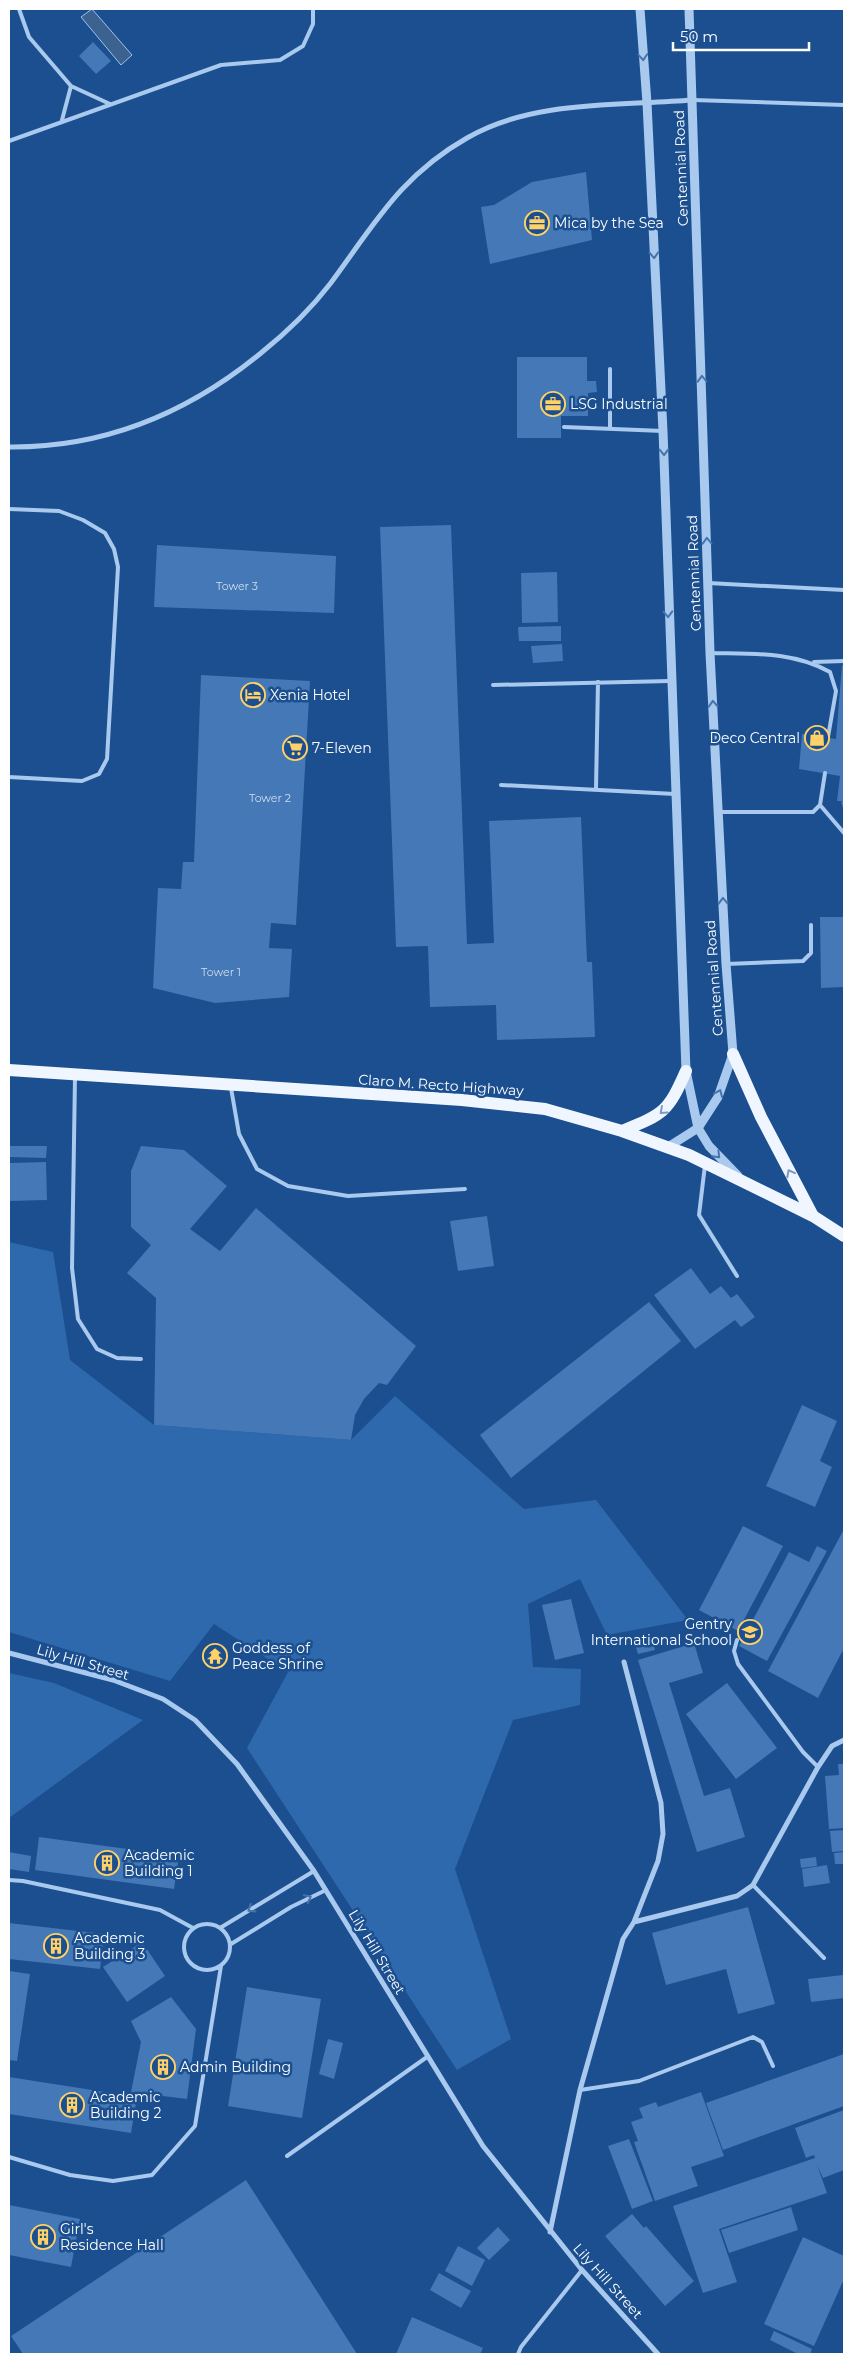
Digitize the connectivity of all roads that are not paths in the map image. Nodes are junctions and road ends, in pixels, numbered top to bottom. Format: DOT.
graph roads {
  1 [pos="19,9"];
  2 [pos="313,9"];
  3 [pos="640,9"];
  4 [pos="689,9"];
  5 [pos="71,86"];
  6 [pos="693,100"];
  7 [pos="647,103"];
  8 [pos="110,104"];
  9 [pos="844,105"];
  10 [pos="62,120"];
  11 [pos="9,141"];
  12 [pos="610,368"];
  13 [pos="564,426"];
  14 [pos="610,428"];
  15 [pos="663,431"];
  16 [pos="9,447"];
  17 [pos="9,508"];
  18 [pos="708,583"];
  19 [pos="844,590"];
  20 [pos="710,652"];
  21 [pos="844,661"];
  22 [pos="812,662"];
  23 [pos="670,681"];
  24 [pos="598,682"];
  25 [pos="493,685"];
  26 [pos="828,737"];
  27 [pos="825,773"];
  28 [pos="9,777"];
  29 [pos="501,785"];
  30 [pos="596,789"];
  31 [pos="677,794"];
  32 [pos="820,805"];
  33 [pos="718,812"];
  34 [pos="844,833"];
  35 [pos="811,925"];
  36 [pos="726,964"];
  37 [pos="733,1054"];
  38 [pos="9,1070"];
  39 [pos="686,1071"];
  40 [pos="75,1075"];
  41 [pos="231,1086"];
  42 [pos="698,1128"];
  43 [pos="622,1131"];
  44 [pos="668,1147"];
  45 [pos="706,1163"];
  46 [pos="740,1178"];
  47 [pos="464,1189"];
  48 [pos="813,1216"];
  49 [pos="844,1236"];
  50 [pos="737,1276"];
  51 [pos="141,1358"];
  52 [pos="737,1640"];
  53 [pos="9,1654"];
  54 [pos="624,1662"];
  55 [pos="844,1740"];
  56 [pos="818,1767"];
  57 [pos="314,1871"];
  58 [pos="9,1880"];
  59 [pos="754,1885"];
  60 [pos="326,1890"];
  61 [pos="634,1922"];
  62 [pos="193,1928"];
  63 [pos="220,1928"];
  64 [pos="230,1944"];
  65 [pos="824,1958"];
  66 [pos="221,1966"];
  67 [pos="427,2056"];
  68 [pos="774,2066"];
  69 [pos="580,2090"];
  70 [pos="287,2156"];
  71 [pos="9,2158"];
  72 [pos="550,2232"];
  73 [pos="582,2270"];
  74 [pos="518,2354"];
  75 [pos="658,2354"];
  1 -- 5 [label="lane"];
  2 -- 8 [label="lane"];
  3 -- 7 [label="street, Centennial Road, one-way"];
  4 -- 6 [label="street, Centennial Road"];
  5 -- 8 [label="lane"];
  5 -- 10 [label="lane"];
  6 -- 7 [label="street"];
  6 -- 9 [label="lane"];
  18 -- 6 [label="street, Centennial Road, one-way"];
  7 -- 15 [label="street, Centennial Road, one-way"];
  7 -- 16 [label="street"];
  8 -- 10 [label="lane"];
  10 -- 11 [label="lane"];
  12 -- 14 [label="lane"];
  13 -- 14 [label="lane"];
  14 -- 15 [label="lane"];
  15 -- 23 [label="street, Centennial Road, one-way"];
  17 -- 28 [label="lane"];
  18 -- 19 [label="lane"];
  18 -- 20 [label="street, Centennial Road"];
  20 -- 22 [label="lane"];
  33 -- 20 [label="street, Centennial Road, one-way"];
  21 -- 22 [label="lane"];
  22 -- 26 [label="lane"];
  23 -- 24 [label="lane"];
  23 -- 31 [label="street, Centennial Road"];
  24 -- 25 [label="lane"];
  24 -- 30 [label="lane"];
  27 -- 32 [label="lane"];
  29 -- 30 [label="lane"];
  30 -- 31 [label="lane"];
  31 -- 39 [label="street, Centennial Road"];
  32 -- 33 [label="lane"];
  32 -- 34 [label="lane"];
  36 -- 33 [label="street, Centennial Road, one-way"];
  35 -- 36 [label="lane"];
  36 -- 37 [label="street, Centennial Road"];
  42 -- 37 [label="street, Centennial Road, one-way"];
  48 -- 37 [label="main road, one-way"];
  38 -- 40 [label="main road, Claro M. Recto Highway"];
  39 -- 42 [label="street, Centennial Road"];
  39 -- 43 [label="main road, one-way"];
  40 -- 41 [label="main road, Claro M. Recto Highway"];
  40 -- 51 [label="lane"];
  41 -- 43 [label="main road, Claro M. Recto Highway"];
  41 -- 47 [label="lane"];
  42 -- 44 [label="street, Centennial Road"];
  42 -- 46 [label="street, Centennial Road, one-way"];
  43 -- 44 [label="main road, Claro M. Recto Highway"];
  44 -- 45 [label="main road, Claro M. Recto Highway"];
  45 -- 46 [label="main road, Claro M. Recto Highway"];
  45 -- 50 [label="lane"];
  46 -- 48 [label="main road, Claro M. Recto Highway"];
  48 -- 49 [label="main road, Claro M. Recto Highway"];
  52 -- 56 [label="lane"];
  53 -- 57 [label="street, Lily Hill Street"];
  54 -- 61 [label="street"];
  55 -- 56 [label="street"];
  56 -- 59 [label="street"];
  57 -- 60 [label="street, Lily Hill Street"];
  57 -- 63 [label="lane, one-way"];
  58 -- 62 [label="lane"];
  59 -- 61 [label="street"];
  59 -- 65 [label="lane"];
  64 -- 60 [label="lane, one-way"];
  60 -- 67 [label="street, Lily Hill Street"];
  61 -- 69 [label="street"];
  62 -- 63 [label="lane"];
  62 -- 66 [label="lane"];
  63 -- 64 [label="lane"];
  64 -- 66 [label="lane"];
  66 -- 71 [label="lane"];
  67 -- 70 [label="lane"];
  67 -- 72 [label="street, Lily Hill Street"];
  68 -- 69 [label="lane"];
  69 -- 72 [label="street"];
  72 -- 73 [label="street, Lily Hill Street"];
  73 -- 74 [label="lane"];
  73 -- 75 [label="street, Lily Hill Street"];
}
